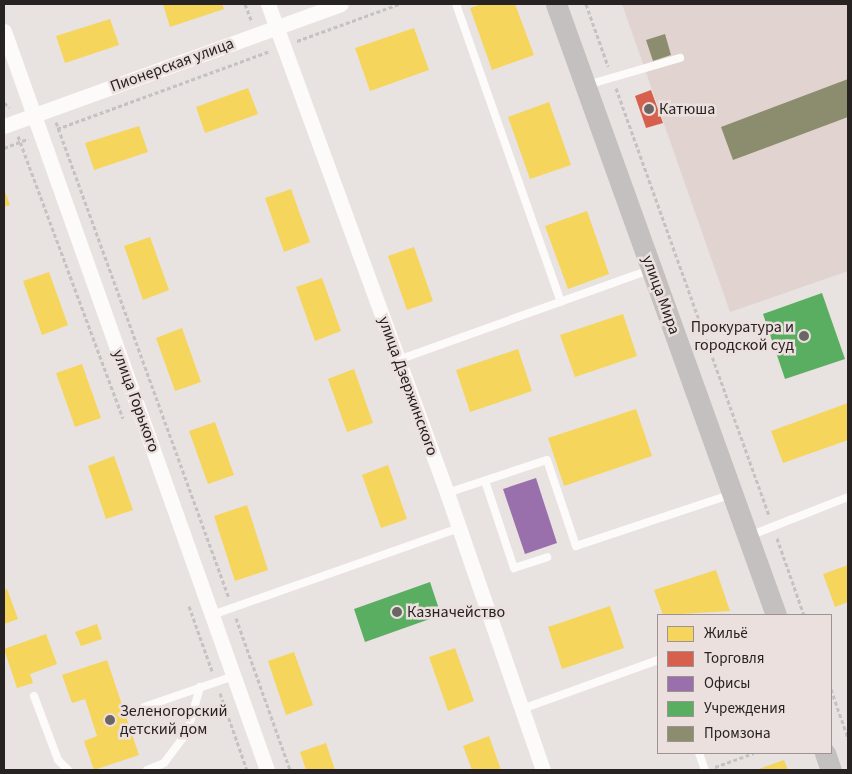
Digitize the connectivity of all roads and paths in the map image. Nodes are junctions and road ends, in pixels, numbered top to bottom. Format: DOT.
graph roads {
  1 [pos="246,4"];
  2 [pos="268,4"];
  3 [pos="341,4"];
  4 [pos="399,4"];
  5 [pos="456,4"];
  6 [pos="556,4"];
  7 [pos="586,4"];
  8 [pos="251,21"];
  9 [pos="277,27"];
  10 [pos="4,31"];
  11 [pos="283,46"];
  12 [pos="680,58"];
  13 [pos="612,78"];
  14 [pos="585,86"];
  15 [pos="52,109"];
  16 [pos="34,115"];
  17 [pos="10,119"];
  18 [pos="59,128"];
  19 [pos="41,134"];
  20 [pos="21,142"];
  21 [pos="4,148"];
  22 [pos="651,270"];
  23 [pos="561,302"];
  24 [pos="398,360"];
  25 [pos="125,425"];
  26 [pos="485,481"];
  27 [pos="447,493"];
  28 [pos="732,494"];
  29 [pos="848,497"];
  30 [pos="772,527"];
  31 [pos="459,528"];
  32 [pos="748,537"];
  33 [pos="547,557"];
  34 [pos="187,600"];
  35 [pos="233,608"];
  36 [pos="776,614"];
  37 [pos="804,614"];
  38 [pos="212,615"];
  39 [pos="657,660"];
  40 [pos="234,676"];
  41 [pos="216,682"];
  42 [pos="200,687"];
  43 [pos="832,692"];
  44 [pos="34,696"];
  45 [pos="144,706"];
  46 [pos="522,709"];
  47 [pos="848,738"];
  48 [pos="699,754"];
  49 [pos="751,754"];
  50 [pos="825,754"];
  51 [pos="68,770"];
  52 [pos="147,770"];
  53 [pos="247,770"];
  54 [pos="268,770"];
  55 [pos="290,770"];
  56 [pos="543,770"];
  57 [pos="705,770"];
  58 [pos="831,770"];
  1 -- 8 [label="path"];
  2 -- 9 [label="street, улица Дзержинского"];
  3 -- 9 [label="street, Пионерская улица"];
  4 -- 11 [label="path"];
  5 -- 23 [label="lane"];
  6 -- 14 [label="street, улица Мира"];
  7 -- 13 [label="path"];
  9 -- 11 [label="street, улица Дзержинского"];
  9 -- 15 [label="street, Пионерская улица"];
  10 -- 16 [label="street, улица Горького"];
  11 -- 18 [label="path"];
  11 -- 24 [label="street, улица Дзержинского"];
  12 -- 13 [label="lane"];
  13 -- 14 [label="lane"];
  13 -- 30 [label="path"];
  14 -- 22 [label="street, улица Мира"];
  15 -- 16 [label="street, Пионерская улица"];
  15 -- 18 [label="path"];
  16 -- 17 [label="street, Пионерская улица"];
  16 -- 19 [label="street, улица Горького"];
  17 -- 20 [label="path"];
  18 -- 19 [label="path"];
  18 -- 35 [label="path"];
  19 -- 20 [label="path"];
  19 -- 38 [label="street, улица Горького"];
  20 -- 21 [label="path"];
  20 -- 25 [label="path"];
  22 -- 23 [label="lane"];
  22 -- 28 [label="street, улица Мира"];
  23 -- 24 [label="lane"];
  24 -- 27 [label="street, улица Дзержинского"];
  26 -- 27 [label="lane"];
  26 -- 28 [label="lane"];
  26 -- 33 [label="lane"];
  27 -- 31 [label="street, улица Дзержинского"];
  28 -- 32 [label="street, улица Мира"];
  29 -- 30 [label="lane"];
  30 -- 32 [label="lane"];
  30 -- 37 [label="path"];
  31 -- 35 [label="lane"];
  31 -- 46 [label="street, улица Дзержинского"];
  32 -- 36 [label="street, улица Мира"];
  34 -- 41 [label="path"];
  35 -- 38 [label="lane"];
  35 -- 55 [label="path"];
  38 -- 40 [label="street, улица Горького"];
  39 -- 46 [label="lane"];
  40 -- 41 [label="lane"];
  40 -- 54 [label="street, улица Горького"];
  41 -- 42 [label="lane"];
  41 -- 53 [label="path"];
  42 -- 45 [label="lane"];
  42 -- 52 [label="lane"];
  43 -- 47 [label="path"];
  44 -- 51 [label="lane"];
  46 -- 56 [label="street, улица Дзержинского"];
  48 -- 57 [label="lane"];
  49 -- 57 [label="path"];
  50 -- 58 [label="street"];
}
